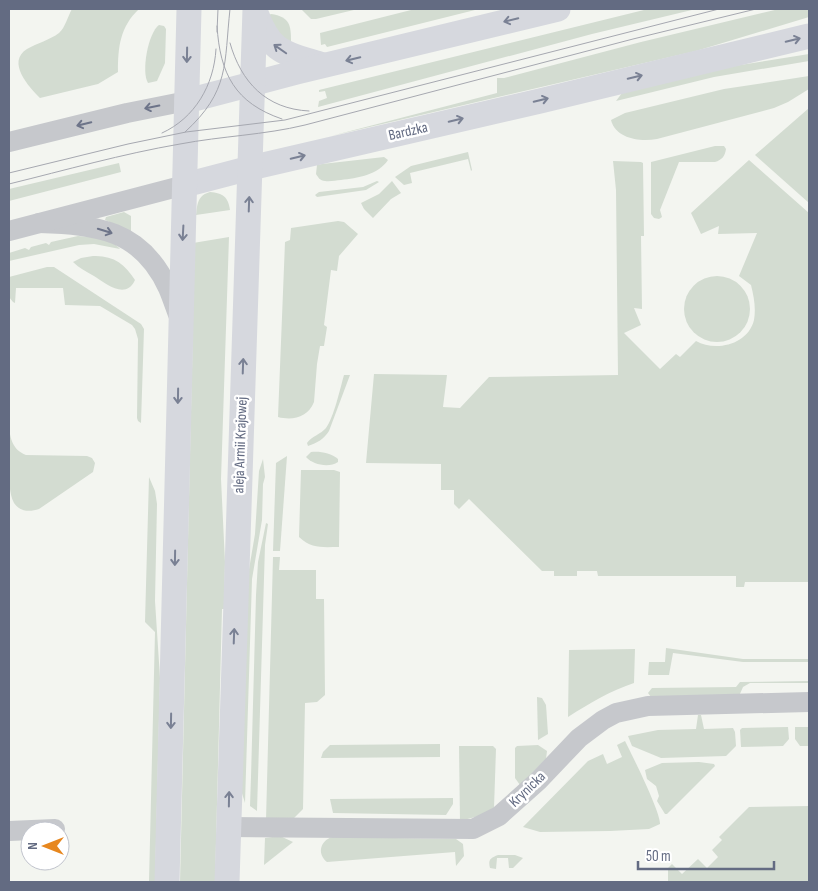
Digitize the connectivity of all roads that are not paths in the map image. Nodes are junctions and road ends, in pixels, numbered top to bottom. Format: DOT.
graph roads {
  1 [pos="188,9"];
  2 [pos="255,9"];
  3 [pos="558,9"];
  4 [pos="809,36"];
  5 [pos="325,65"];
  6 [pos="253,84"];
  7 [pos="187,101"];
  8 [pos="9,142"];
  9 [pos="250,168"];
  10 [pos="184,184"];
  11 [pos="39,223"];
  12 [pos="9,231"];
  13 [pos="180,321"];
  14 [pos="809,702"];
  15 [pos="229,826"];
  16 [pos="167,882"];
  17 [pos="227,882"];
  1 -- 7 [label="main road, one-way"];
  5 -- 2 [label="main road, one-way"];
  2 -- 6 [label="main road, aleja Armii Krajowej"];
  3 -- 5 [label="main road, one-way"];
  9 -- 4 [label="main road, Bardzka, one-way"];
  5 -- 6 [label="main road"];
  6 -- 7 [label="main road"];
  6 -- 9 [label="main road, aleja Armii Krajowej"];
  7 -- 8 [label="street, one-way"];
  7 -- 10 [label="main road"];
  9 -- 10 [label="main road, Bardzka"];
  15 -- 9 [label="main road, aleja Armii Krajowej, one-way"];
  10 -- 11 [label="street, Bardzka"];
  10 -- 13 [label="main road, one-way"];
  11 -- 12 [label="street, Bardzka"];
  11 -- 13 [label="street, one-way"];
  13 -- 16 [label="main road, one-way"];
  14 -- 15 [label="street, Krynicka"];
  15 -- 17 [label="main road, aleja Armii Krajowej"];
}
